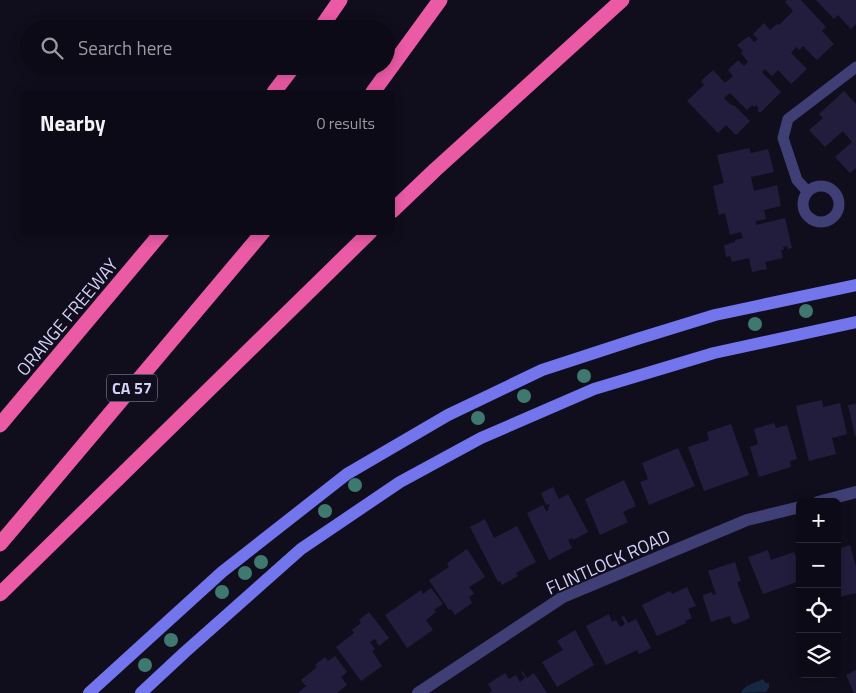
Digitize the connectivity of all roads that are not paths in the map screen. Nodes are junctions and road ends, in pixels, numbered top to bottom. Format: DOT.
graph roads {
  1 [pos="327,0"];
  2 [pos="340,0"];
  3 [pos="440,0"];
  4 [pos="622,0"];
  5 [pos="317,20"];
  6 [pos="326,20"];
  7 [pos="395,63"];
  8 [pos="856,67"];
  9 [pos="287,75"];
  10 [pos="386,75"];
  11 [pos="276,90"];
  12 [pos="375,90"];
  13 [pos="807,191"];
  14 [pos="395,208"];
  15 [pos="159,235"];
  16 [pos="261,235"];
  17 [pos="367,235"];
  18 [pos="856,285"];
  19 [pos="856,322"];
  20 [pos="0,426"];
  21 [pos="856,492"];
  22 [pos="833,498"];
  23 [pos="796,507"];
  24 [pos="0,544"];
  25 [pos="0,594"];
  26 [pos="89,693"];
  27 [pos="141,693"];
  28 [pos="418,693"];
  1 -- 5 [label="highway"];
  2 -- 6 [label="highway"];
  3 -- 7 [label="highway"];
  4 -- 14 [label="highway"];
  8 -- 13 [label="lane"];
  9 -- 11 [label="highway"];
  10 -- 12 [label="highway"];
  15 -- 20 [label="highway, ORANGE FREEWAY"];
  16 -- 24 [label="highway, CA 57"];
  17 -- 25 [label="highway"];
  18 -- 26 [label="main road"];
  19 -- 27 [label="main road"];
  21 -- 22 [label="street"];
  23 -- 28 [label="street, FLINTLOCK ROAD"];
}
